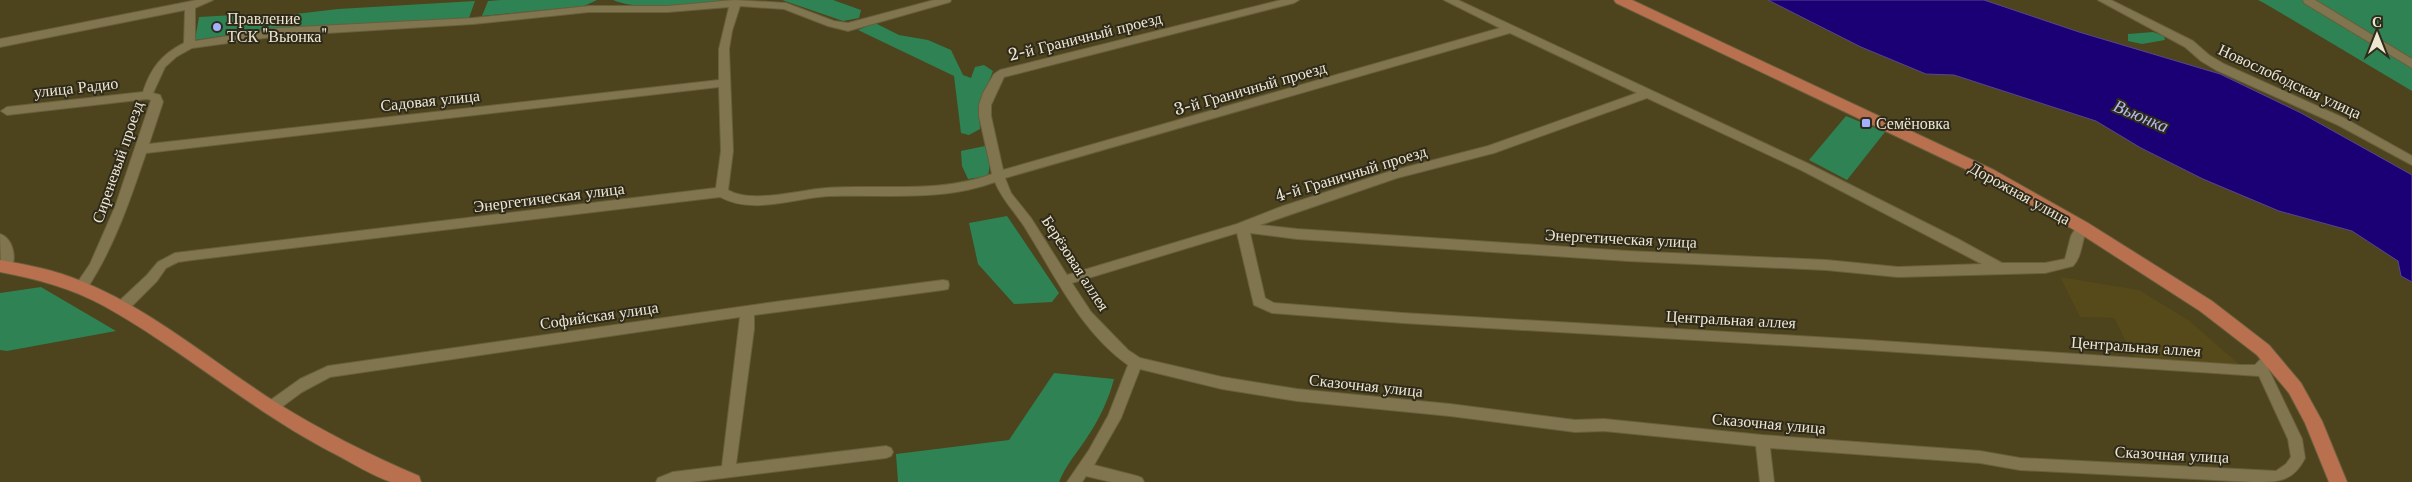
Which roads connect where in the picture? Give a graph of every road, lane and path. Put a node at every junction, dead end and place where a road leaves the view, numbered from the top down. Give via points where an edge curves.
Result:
1 (208, 0) edge
2 (946, 0) edge
3 (1294, 0) edge
4 (1449, 0) edge
5 (1621, 0) edge
6 (2103, 0) edge
7 (2308, 0) edge
8 (774, 2) edge
9 (736, 3) junction
10 (159, 5) edge
11 (190, 6) junction
12 (1510, 29) junction
13 (0, 43) edge
14 (189, 45) junction
15 (2412, 64) edge
16 (1000, 74) joint
17 (724, 83) junction
18 (1646, 94) junction
19 (147, 95) junction
20 (7, 111) dead end
21 (140, 149) junction
22 (2412, 160) edge
23 (998, 176) junction
24 (722, 192) junction
25 (1241, 227) junction
26 (2082, 227) junction
27 (0, 239) edge
28 (3, 266) edge
29 (2000, 268) junction
30 (1064, 281) junction
31 (943, 285) dead end
32 (81, 286) junction
33 (121, 308) junction
34 (747, 311) junction
35 (1136, 363) junction
36 (2267, 364) junction
37 (270, 408) junction
38 (1762, 441) junction
39 (886, 452) dead end
40 (1083, 469) junction
41 (728, 471) junction
42 (412, 482) edge
43 (663, 482) edge
44 (1074, 482) edge
45 (1137, 482) edge
46 (1767, 482) edge
47 (2338, 482) edge

1 - 11 street
2 - 8 street via 848,27
3 - 16 street, 2-й Граничный проезд
4 - 12 street
5 - 26 main road, Дорожная улица via 1945,152
6 - 22 street, Новослободская улица via 2189,44 2220,67 2342,122
7 - 15 street
8 - 9 street
9 - 14 street via 668,9 589,9 473,21 279,32
9 - 17 street via 724,49
10 - 11 street
10 - 13 street
11 - 14 street
12 - 18 street
12 - 23 street, 3-й Граничный проезд
14 - 19 street, Сиреневый проезд via 162,62
16 - 23 street, Берёзовая аллея via 985,105
17 - 21 street, Садовая улица
17 - 24 street via 727,151
18 - 25 street, 4-й Граничный проезд via 1490,150 1395,174 1287,208
18 - 29 street via 1805,167
19 - 20 street, улица Радио
19 - 21 street, Сиреневый проезд via 156,98 157,102
21 - 32 street, Сиреневый проезд via 122,207 95,266
23 - 24 street, Энергетическая улица via 986,182 943,189 827,192 751,200 737,199
23 - 30 street, Берёзовая аллея via 1006,195 1027,221
24 - 33 street, Энергетическая улица via 175,258 162,265
25 - 29 street, Энергетическая улица via 1306,234 1898,272
25 - 30 street, 4-й Граничный проезд
25 - 36 street, Центральная аллея via 1259,300 1272,308 2240,371 2258,371
26 - 29 street, Энергетическая улица via 2069,262 2045,268
26 - 36 main road, Дорожная улица via 2212,310 2253,341
27 - 28 street via 8,251
28 - 32 main road via 60,278
30 - 35 street, Берёзовая аллея via 1086,316
31 - 34 street, Софийская улица
32 - 33 main road
33 - 37 main road
34 - 37 street, Софийская улица via 328,372 289,393
34 - 41 street
35 - 38 street, Сказочная улица via 1222,383 1296,395 1575,426 1604,425
35 - 40 street via 1114,418
36 - 38 street, Сказочная улица via 2295,439 2298,458 2278,477 2020,464 1980,457
36 - 47 main road, Дорожная улица via 2295,388
37 - 42 main road via 322,438
38 - 46 street
39 - 41 street
40 - 44 street
40 - 45 street
41 - 43 street

